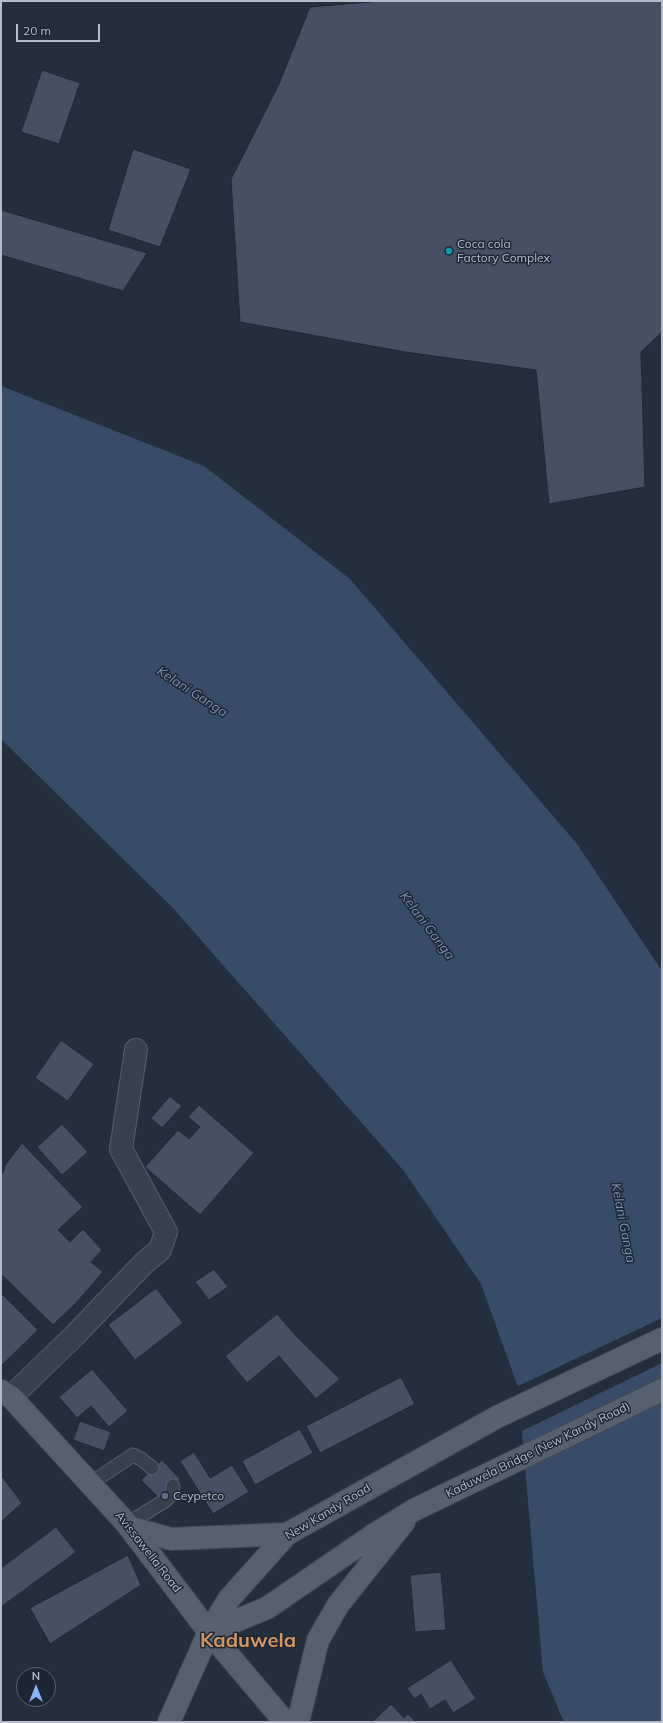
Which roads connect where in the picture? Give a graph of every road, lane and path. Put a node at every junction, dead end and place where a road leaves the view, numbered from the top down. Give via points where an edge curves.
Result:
1 (136, 1050) dead end
2 (662, 1339) edge
3 (662, 1390) edge
4 (6, 1394) edge
5 (152, 1468) dead end
6 (91, 1483) junction
7 (174, 1486) dead end
8 (414, 1510) junction
9 (128, 1526) junction
10 (287, 1534) junction
11 (209, 1632) junction
12 (169, 1722) edge
13 (285, 1722) edge
14 (298, 1722) edge

1 - 4 street via 121,1149 166,1232 160,1250 75,1334
2 - 10 main road, New Kandy Road via 497,1417
3 - 8 main road, Kaduwela Bridge (New Kandy Road)
4 - 6 main road, Avissawella Road
5 - 6 lane via 133,1455
6 - 9 main road, Avissawella Road
7 - 9 lane via 172,1494 166,1500
8 - 11 main road via 374,1534 267,1608
8 - 14 main road via 338,1605 318,1640
9 - 10 main road via 171,1539
9 - 11 main road, Avissawella Road
10 - 11 main road, New Kandy Road via 228,1599
11 - 12 main road, New Kandy Road
11 - 13 main road, Avissawella Road

